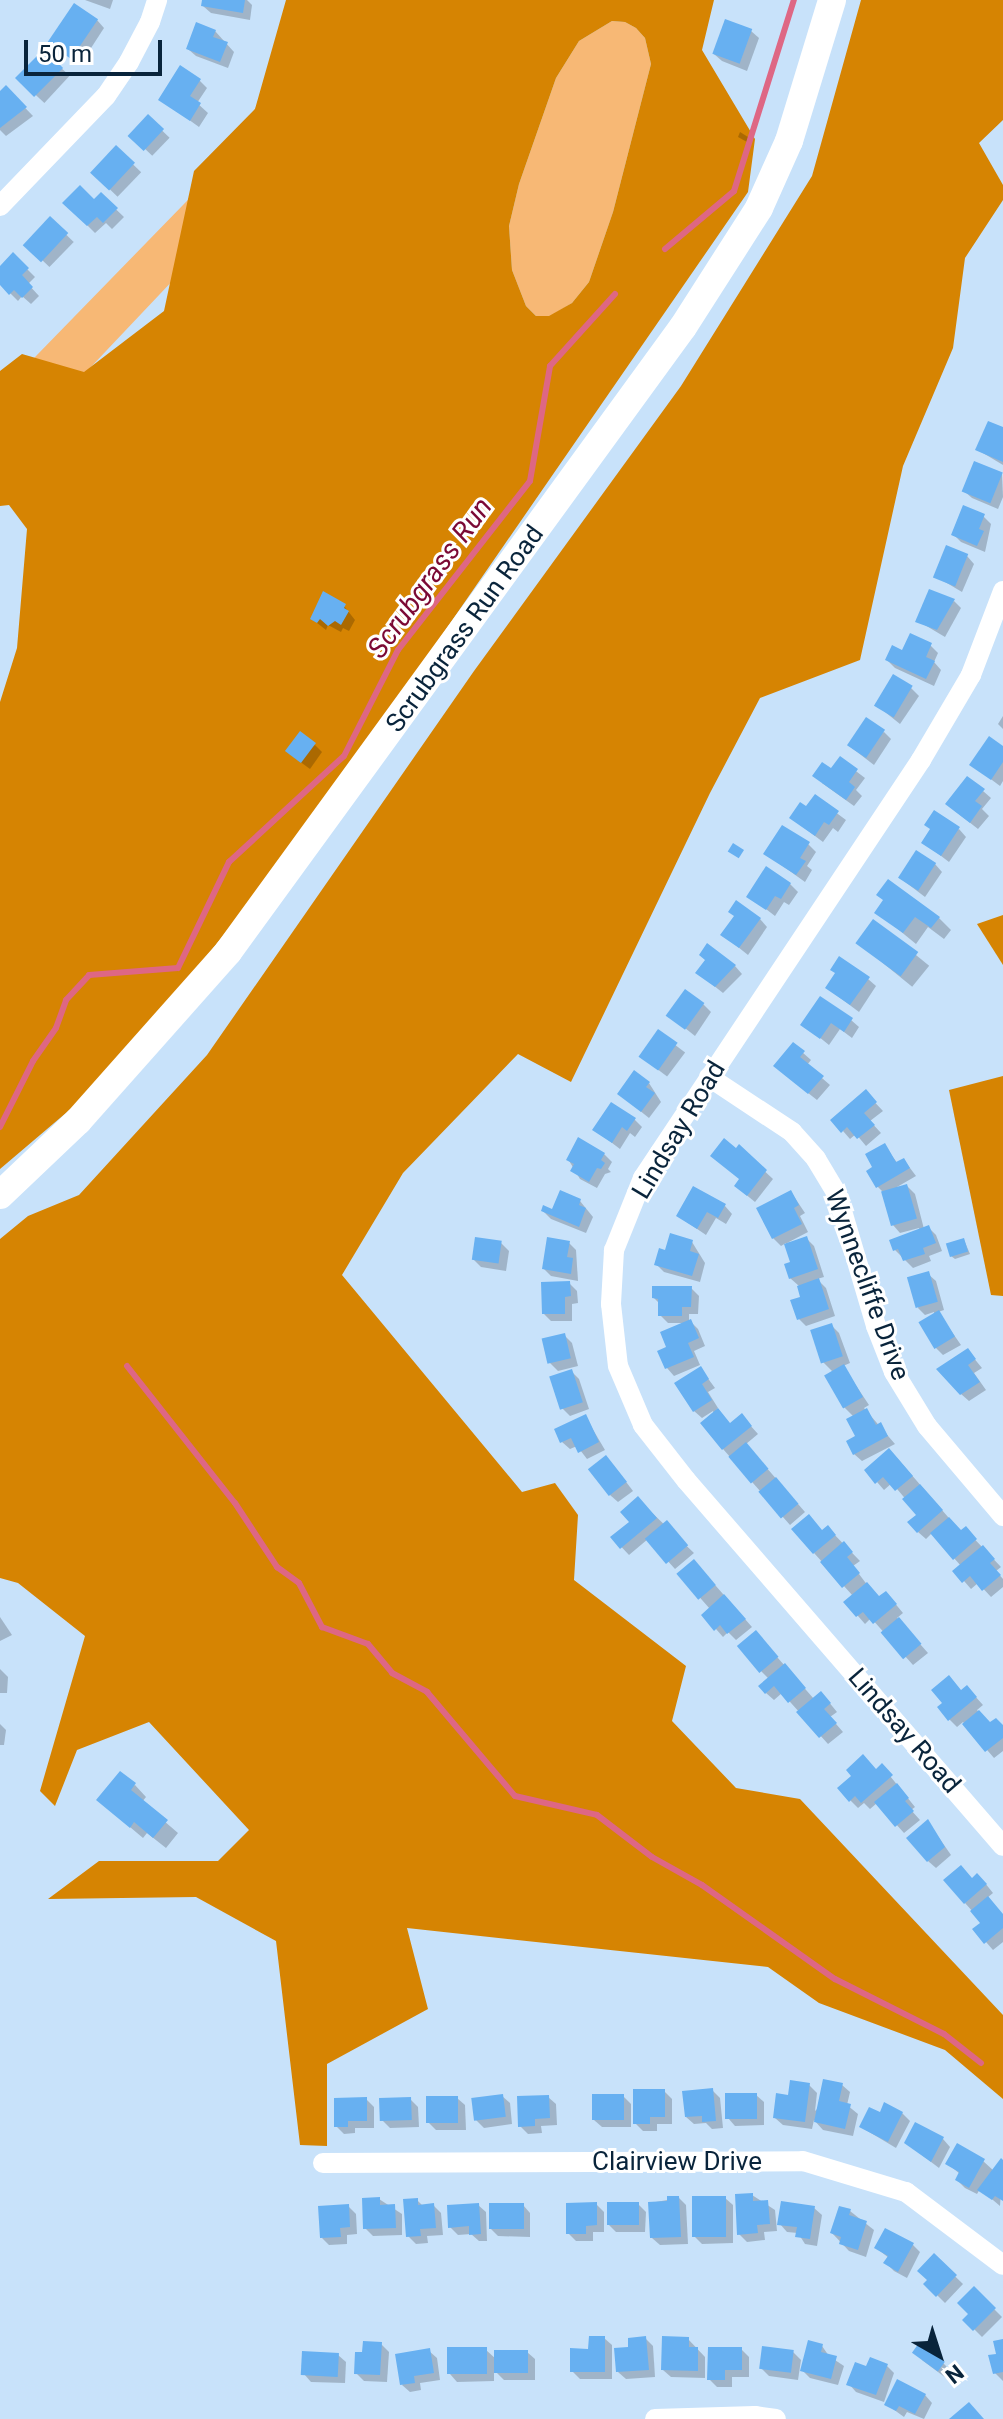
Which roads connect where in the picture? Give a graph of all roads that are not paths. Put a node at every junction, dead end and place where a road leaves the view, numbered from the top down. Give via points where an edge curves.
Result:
1 (157, 0) edge
2 (832, 0) edge
3 (0, 206) edge
4 (1003, 591) edge
5 (709, 1077) junction
6 (0, 1195) edge
7 (1003, 1516) edge
8 (1003, 1846) edge
9 (323, 2163) dead end
10 (1003, 2265) edge
11 (655, 2419) edge
12 (776, 2419) edge

1 - 3 street via 129,62 106,96
2 - 6 street, Scrubgrass Run Road via 789,141 759,208 683,327 228,952 78,1121
4 - 5 street, Lindsay Road via 971,675 921,760
5 - 7 street, Wynnecliffe Drive via 792,1132 816,1159 837,1194 894,1372 927,1426
5 - 8 street, Lindsay Road via 643,1178 614,1250 611,1304 618,1366 643,1425 686,1480
9 - 10 street, Clairview Drive via 803,2161 906,2192
11 - 12 street

